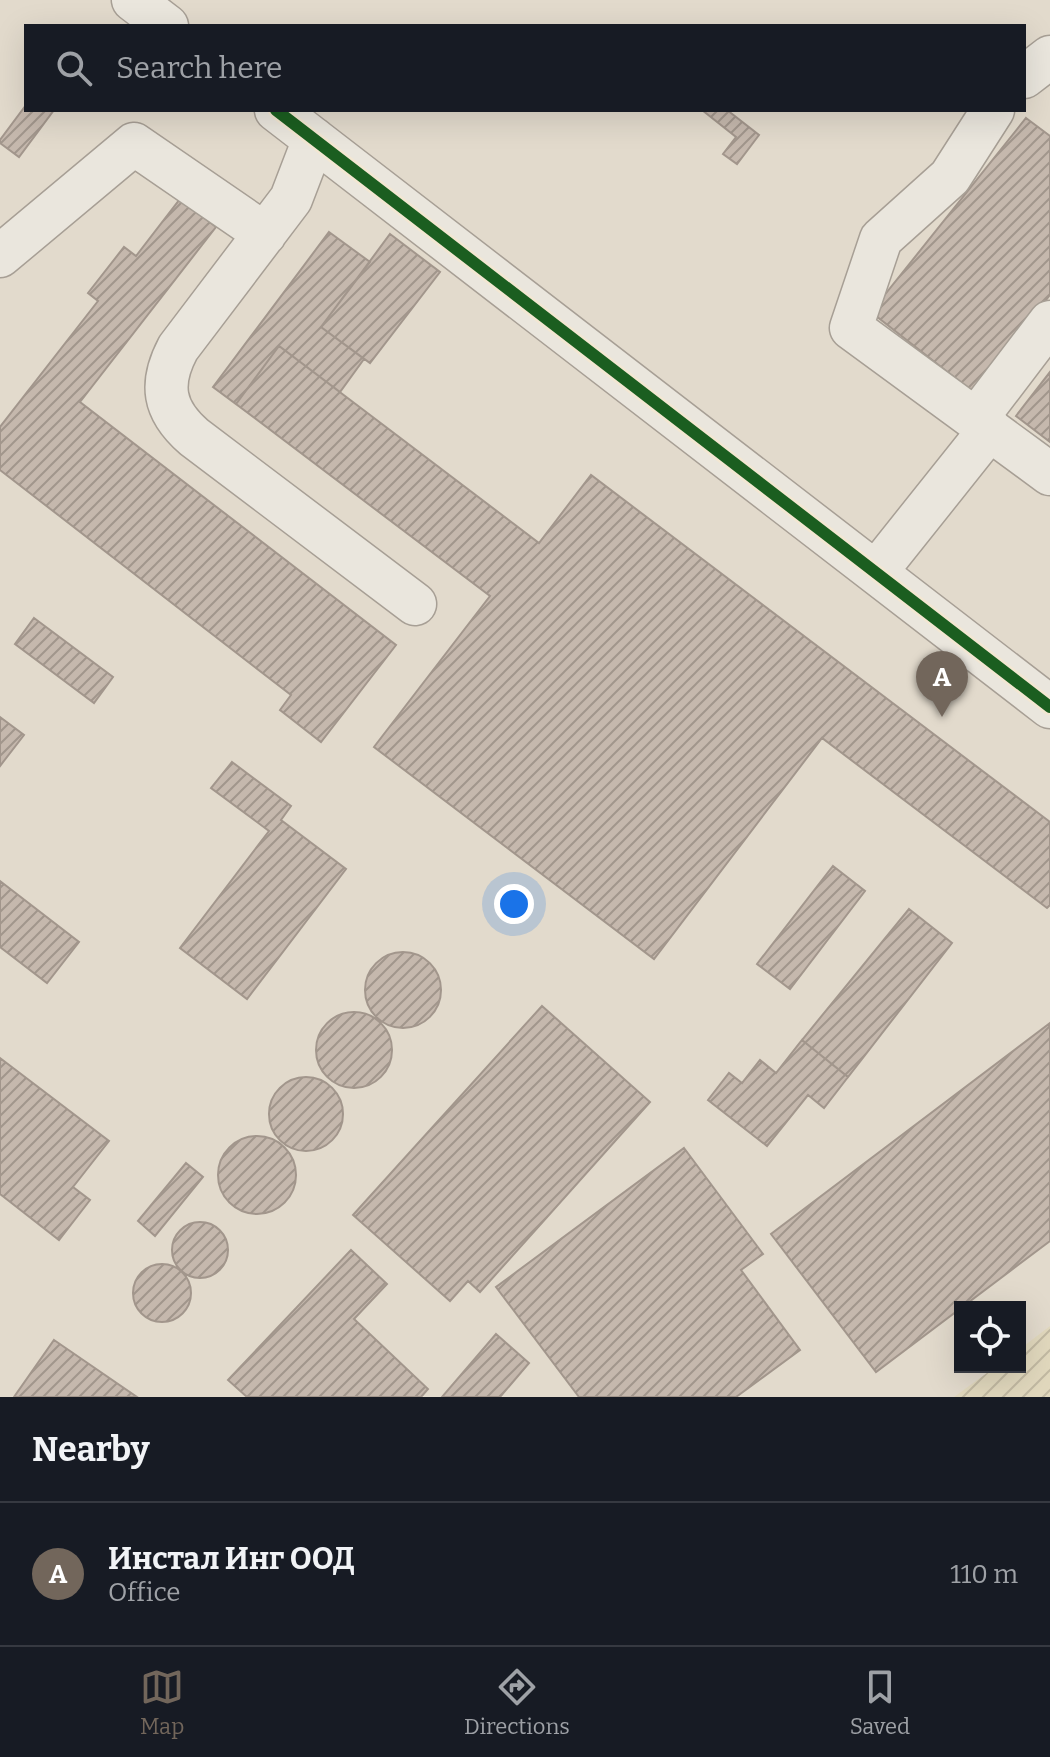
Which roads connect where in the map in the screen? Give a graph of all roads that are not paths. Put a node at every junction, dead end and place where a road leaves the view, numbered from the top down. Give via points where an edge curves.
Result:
1 (133, 0) edge
2 (164, 24) edge
3 (1050, 57) edge
4 (1026, 78) edge
5 (1026, 82) edge
6 (1050, 100) edge
7 (279, 112) edge
8 (992, 112) edge
9 (314, 139) junction
10 (265, 234) junction
11 (0, 256) edge
12 (1050, 322) edge
13 (983, 424) junction
14 (1050, 474) edge
15 (876, 572) junction
16 (415, 604) dead end
17 (1050, 707) edge

1 - 2 street
3 - 4 street
5 - 6 street
7 - 9 street
8 - 13 street via 950,177 881,239 851,328
9 - 10 street via 291,199
9 - 15 street
10 - 11 street via 134,144
10 - 16 street via 178,348 169,366 169,406 194,437
12 - 13 street
13 - 14 street
13 - 15 street
15 - 17 street

